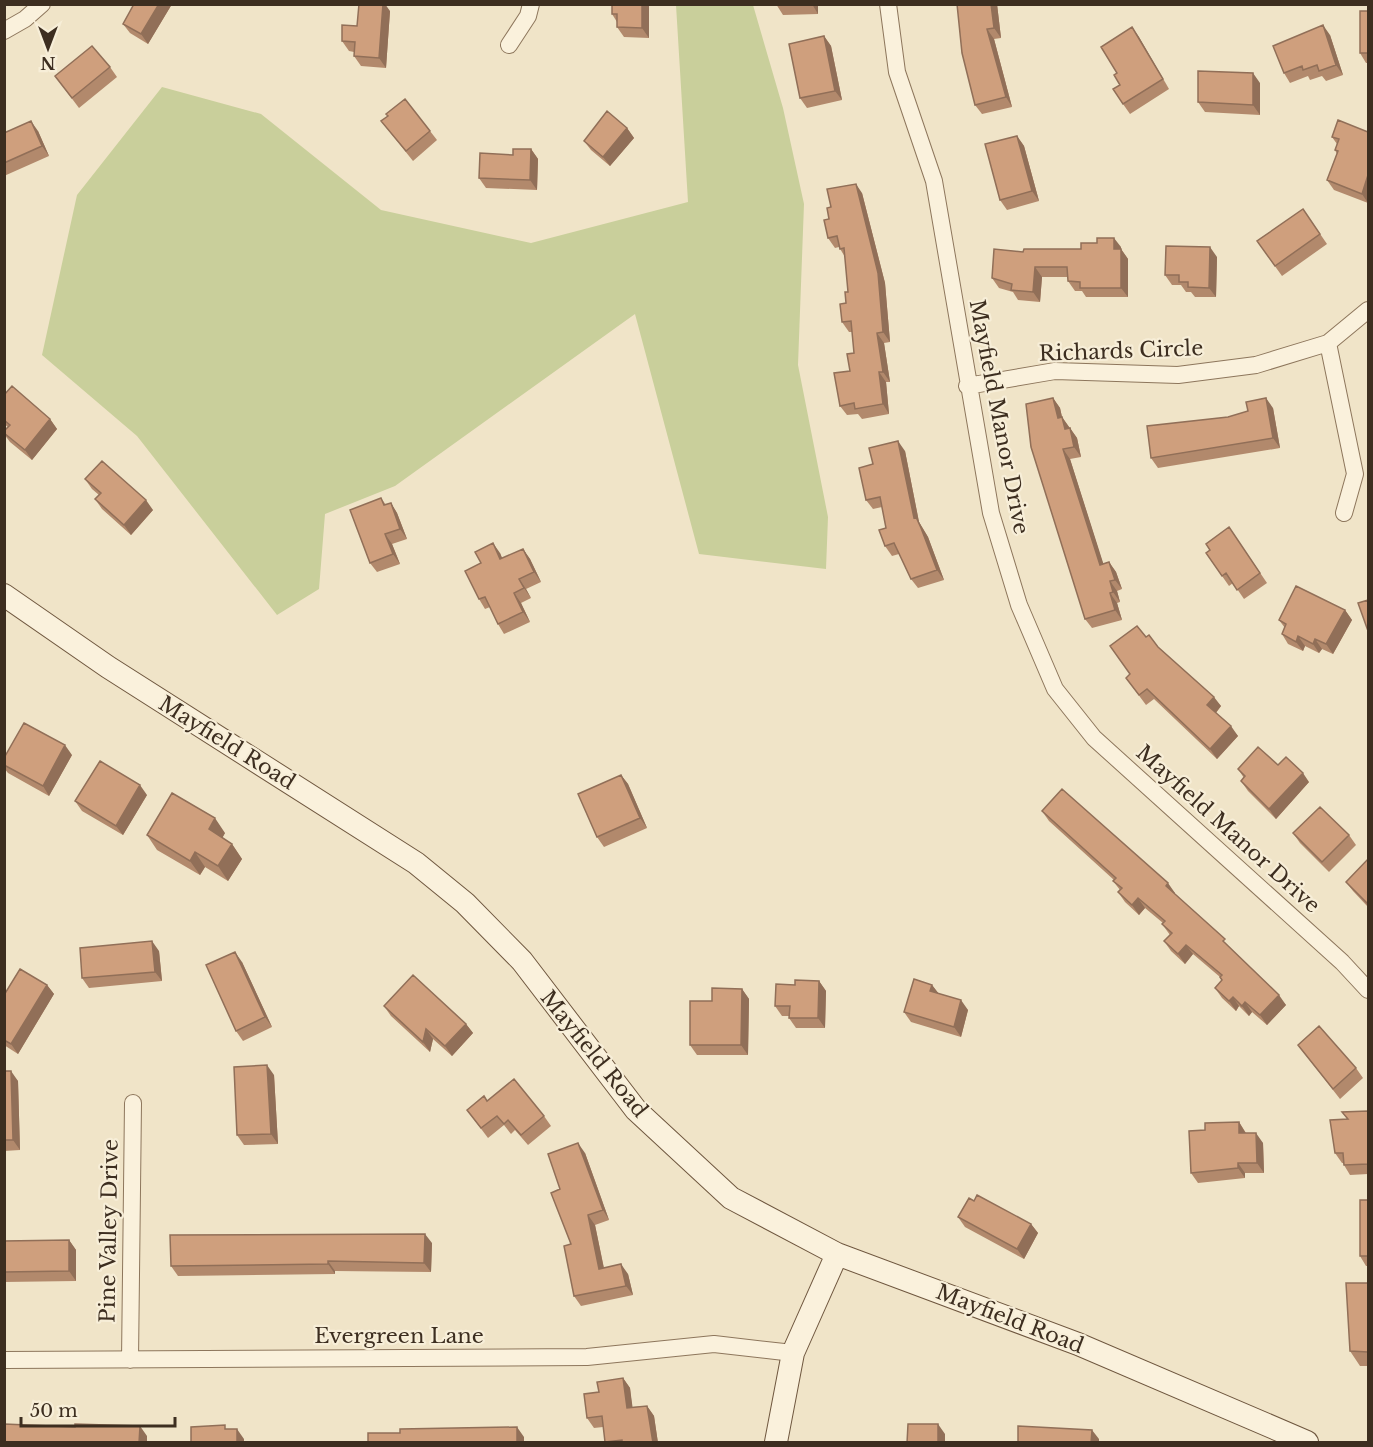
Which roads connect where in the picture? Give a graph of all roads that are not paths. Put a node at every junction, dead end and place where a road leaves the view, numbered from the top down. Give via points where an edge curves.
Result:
1 (42, 4) edge
2 (531, 4) edge
3 (888, 4) edge
4 (4, 31) edge
5 (509, 45) dead end
6 (1368, 310) edge
7 (1328, 343) junction
8 (968, 386) junction
9 (1344, 513) dead end
10 (4, 595) edge
11 (1368, 990) edge
12 (133, 1103) dead end
13 (837, 1254) junction
14 (793, 1353) junction
15 (4, 1360) edge
16 (130, 1360) junction
17 (776, 1443) edge
18 (1307, 1443) edge

1 - 4 street
2 - 5 street via 528,16
3 - 8 street, Mayfield Manor Drive via 897,72 934,182
6 - 7 street, Richards Circle
7 - 8 street, Richards Circle via 1256,366 1178,375 1055,371
7 - 9 street via 1355,474
8 - 11 street, Mayfield Manor Drive via 991,513 1019,605 1054,689 1094,738 1342,962
10 - 13 street, Mayfield Road via 108,668 416,863 465,903 522,961 615,1084 653,1126 731,1198
12 - 16 street, Pine Valley Drive
13 - 14 street
13 - 18 street, Mayfield Road via 1078,1344
14 - 16 street, Evergreen Lane via 714,1344 587,1357
14 - 17 street
15 - 16 street, Evergreen Lane

